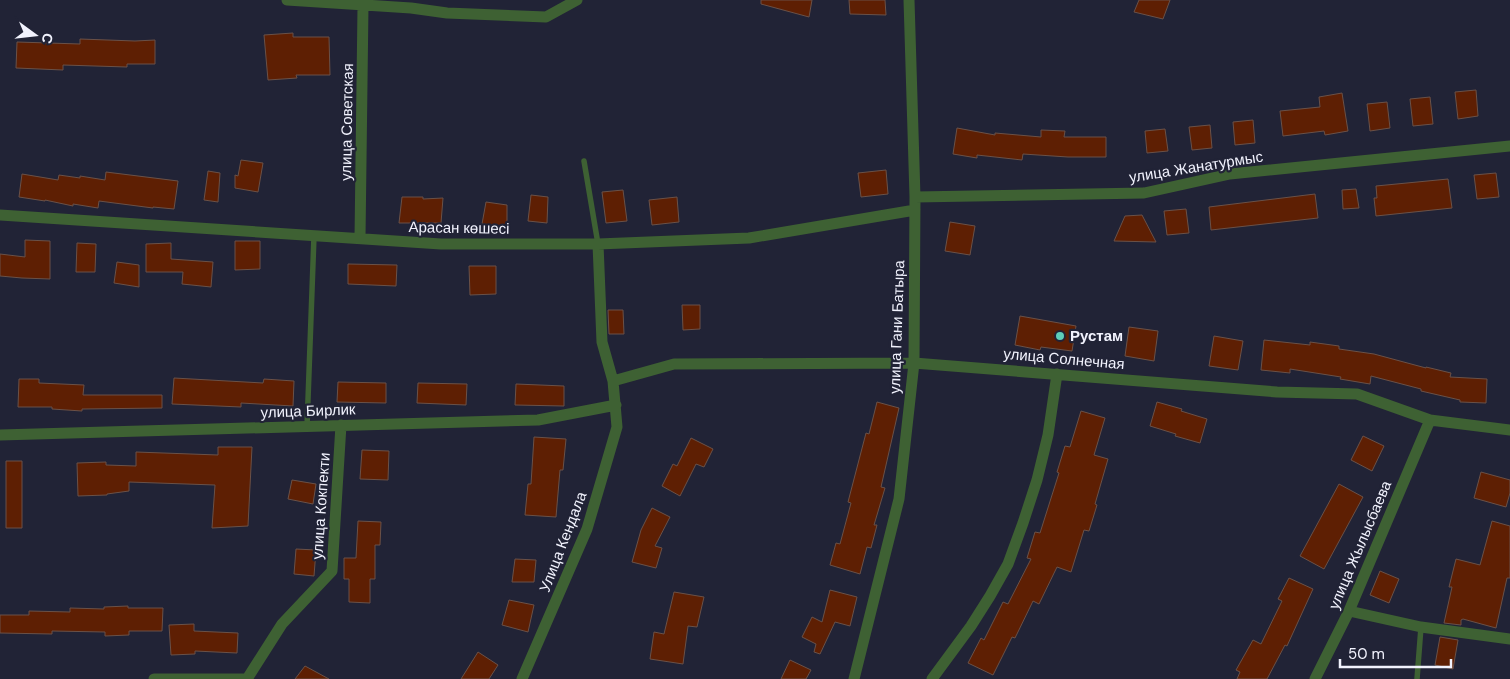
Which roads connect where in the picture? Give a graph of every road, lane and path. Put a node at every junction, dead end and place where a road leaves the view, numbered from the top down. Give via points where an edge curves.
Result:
1 (287, 0) edge
2 (577, 0) edge
3 (909, 0) edge
4 (412, 4) edge
5 (363, 6) junction
6 (1510, 146) edge
7 (584, 161) dead end
8 (916, 197) junction
9 (915, 210) junction
10 (0, 215) edge
11 (314, 236) junction
12 (360, 238) junction
13 (598, 244) junction
14 (914, 362) junction
15 (1058, 374) junction
16 (613, 381) junction
17 (616, 405) junction
18 (1430, 420) junction
19 (342, 425) junction
20 (307, 427) junction
21 (1510, 430) edge
22 (0, 435) edge
23 (1349, 611) junction
24 (1422, 627) junction
25 (1510, 639) edge
26 (154, 679) edge
27 (247, 679) edge
28 (522, 679) edge
29 (854, 679) edge
30 (932, 679) edge
31 (1316, 679) edge
32 (1417, 679) edge

1 - 5 street
2 - 4 street via 546,16 447,13
3 - 8 street, улица Гани Батыра
4 - 5 street
5 - 12 street, улица Советская
6 - 8 street, улица Жанатурмыс via 1230,174 1144,193
7 - 13 lane
8 - 9 street, улица Гани Батыра
9 - 13 street, Арасан көшесі via 749,238
9 - 14 street, улица Гани Батыра
10 - 11 street, Арасан көшесі
11 - 12 street, Арасан көшесі
11 - 20 lane
12 - 13 street, Арасан көшесі via 442,244
13 - 16 street, Улица Кендала via 602,342
14 - 15 street, улица Солнечная
14 - 16 street, улица Солнечная via 674,364
14 - 29 street, улица Гани Батыра via 899,499
15 - 18 street, улица Солнечная via 1277,392 1357,394
15 - 30 street via 1037,480 1008,564 981,611
16 - 17 street, Улица Кендала
17 - 19 street, улица Бирлик via 538,420
17 - 28 street, Улица Кендала via 617,427 587,529
18 - 21 street, улица Солнечная
18 - 23 street, улица Жылысбаева
19 - 20 street, улица Бирлик
19 - 27 street, улица Кокпекти via 332,571 282,624
20 - 22 street, улица Бирлик
23 - 24 street
23 - 31 street, улица Жылысбаева
24 - 25 street
24 - 32 lane
26 - 27 street

